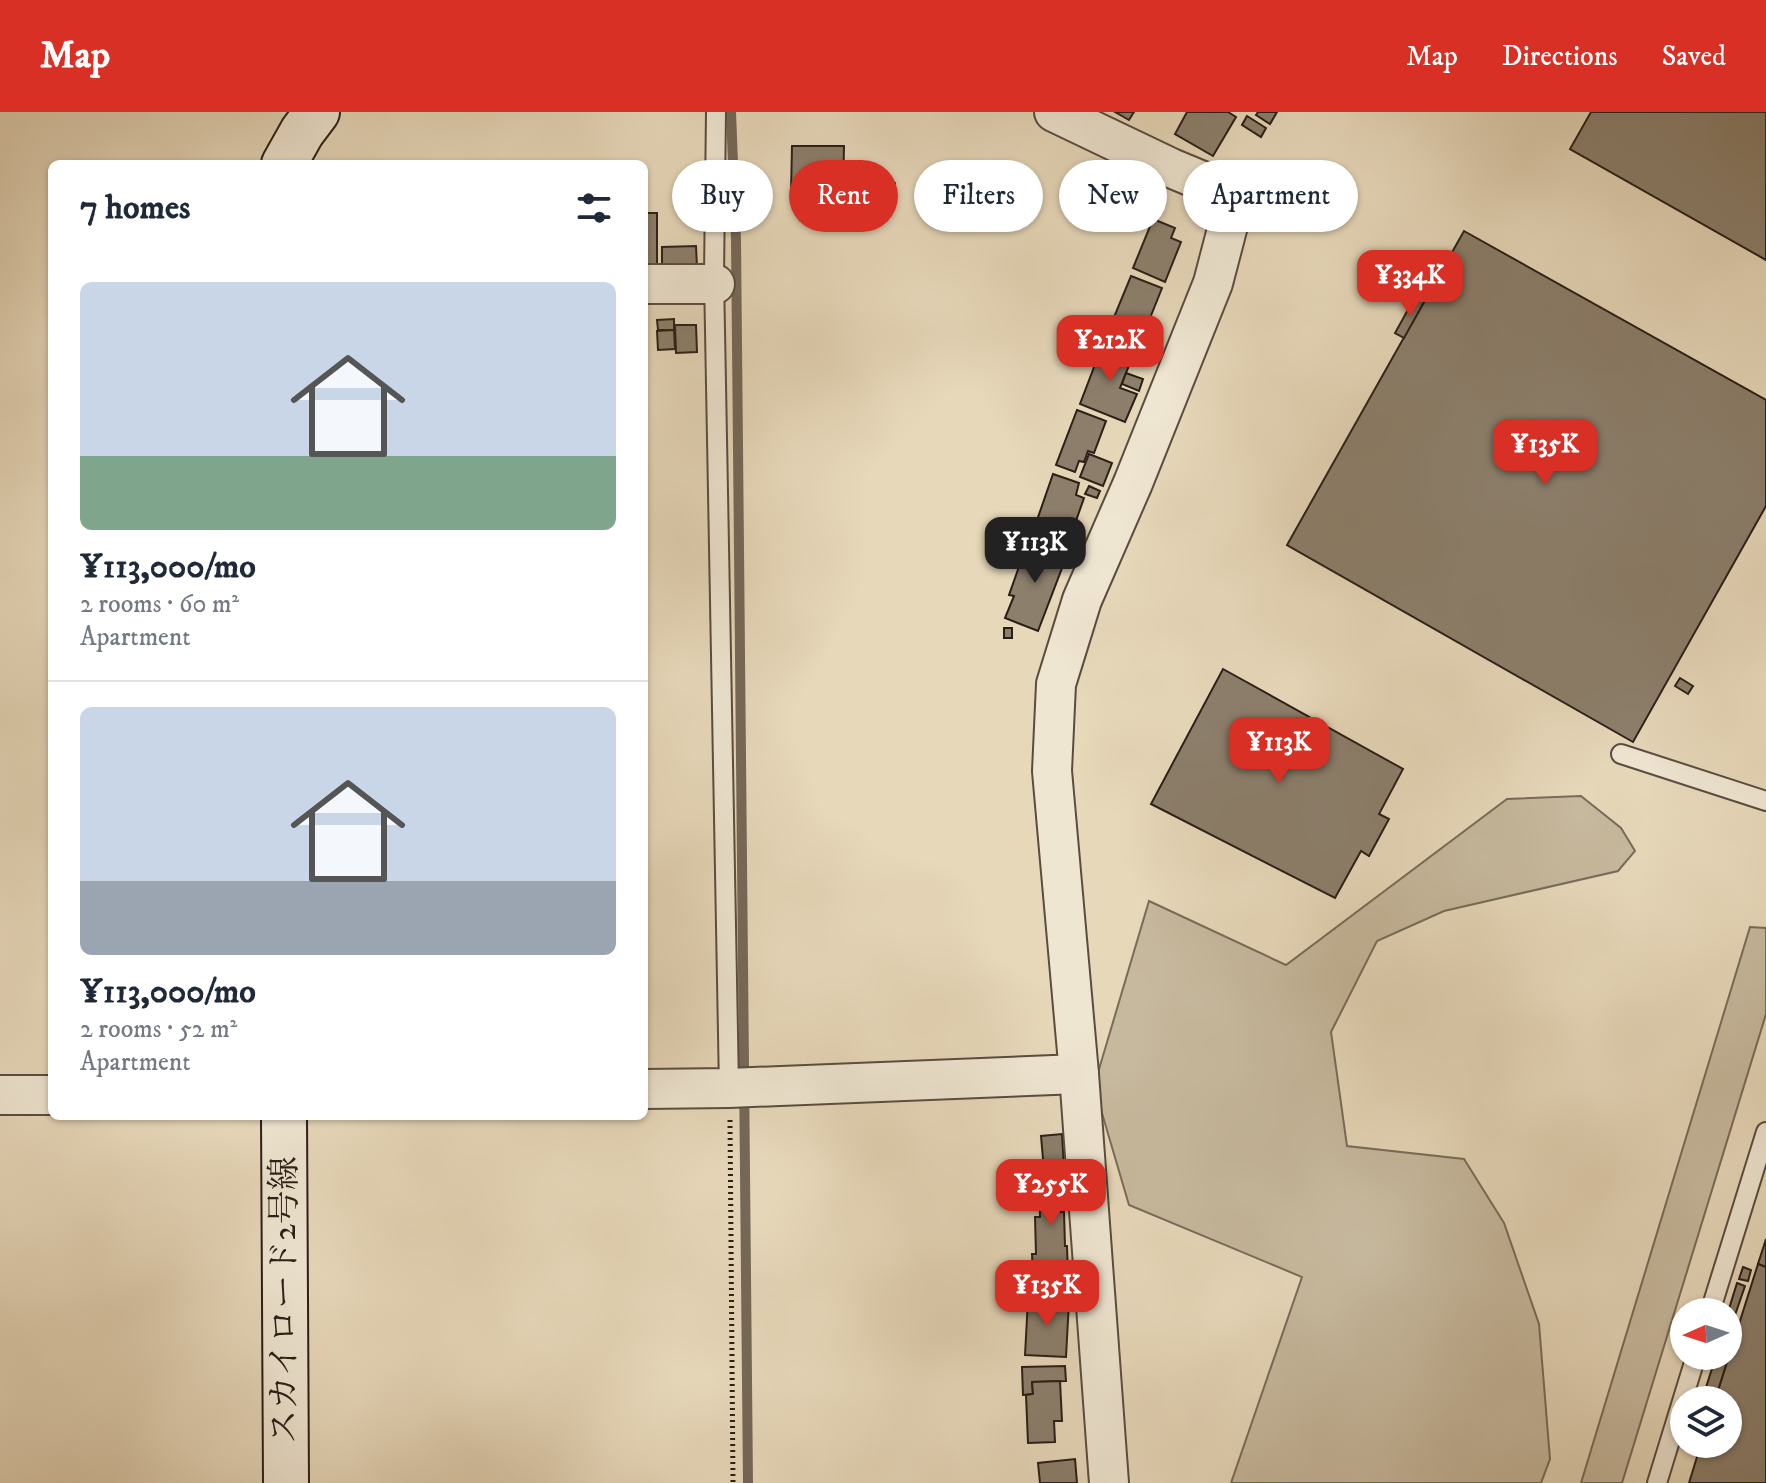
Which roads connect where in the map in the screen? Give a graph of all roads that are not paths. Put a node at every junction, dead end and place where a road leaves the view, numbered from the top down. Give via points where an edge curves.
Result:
1 (716, 112) edge
2 (1054, 112) edge
3 (648, 284) edge
4 (715, 284) junction
5 (1621, 754) dead end
6 (1766, 801) edge
7 (1079, 1074) junction
8 (740, 1087) junction
9 (648, 1089) edge
10 (0, 1095) edge
11 (48, 1095) edge
12 (284, 1120) edge
13 (1766, 1132) edge
14 (1714, 1298) edge
15 (1692, 1370) edge
16 (286, 1483) edge
17 (1109, 1483) edge
18 (1657, 1483) edge

1 - 4 lane
2 - 7 street via 1236,195 1213,283 1082,600 1056,684 1052,771
3 - 4 street
4 - 8 lane
5 - 6 lane
7 - 8 street
7 - 17 street
8 - 9 street
10 - 11 street
12 - 16 street, スカイロード2号線
13 - 14 lane
15 - 18 lane

